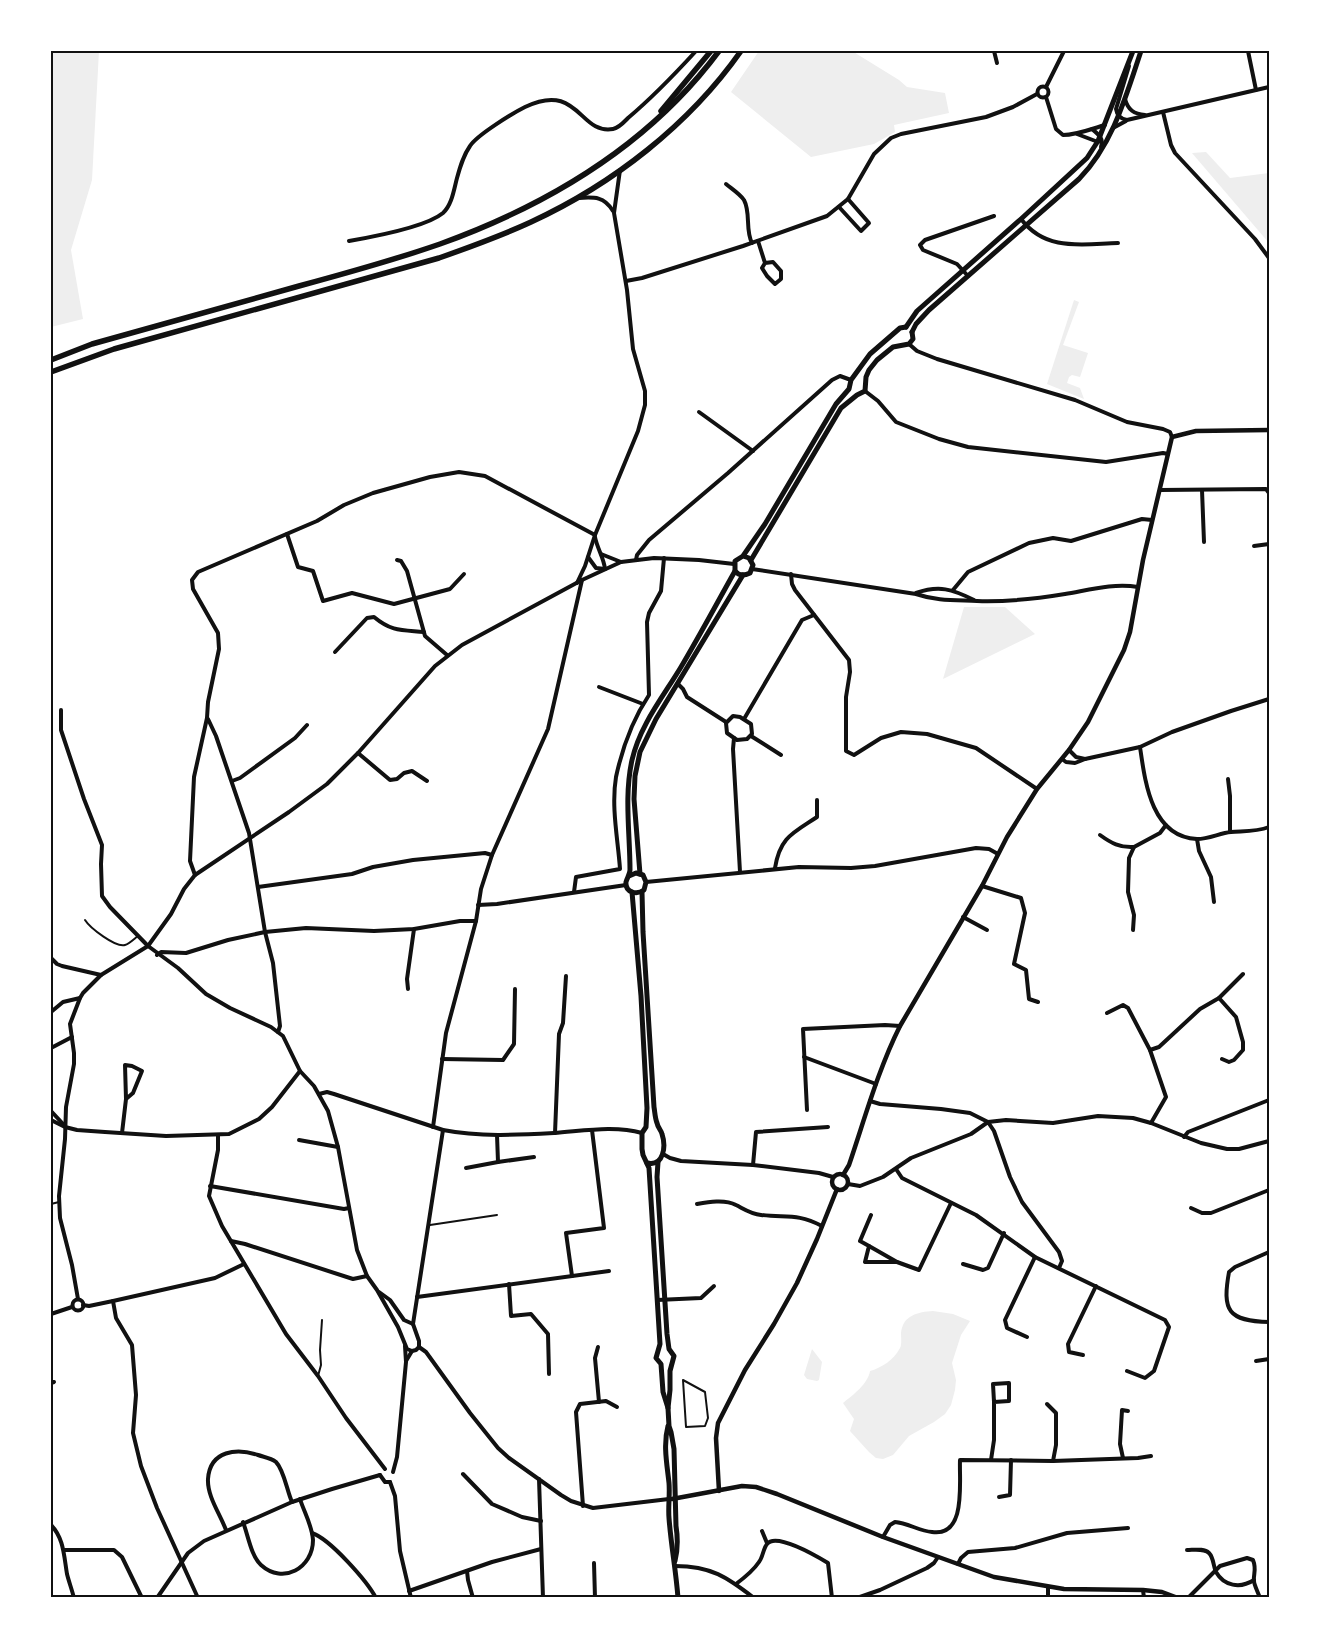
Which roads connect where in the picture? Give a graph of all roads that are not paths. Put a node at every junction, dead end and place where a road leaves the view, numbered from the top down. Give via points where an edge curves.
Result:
1 (696, 51) edge
2 (711, 51) edge
3 (719, 51) edge
4 (741, 51) edge
5 (994, 51) edge
6 (1064, 51) edge
7 (1141, 51) edge
8 (1248, 51) edge
9 (1133, 52) edge
10 (997, 62) dead end
11 (1046, 87) junction
12 (1269, 88) edge
13 (1256, 90) junction
14 (1037, 94) junction
15 (1046, 97) junction
16 (1125, 98) junction
17 (1131, 111) junction
18 (1118, 112) junction
19 (1163, 112) junction
20 (1108, 115) junction
21 (1150, 116) junction
22 (1127, 120) junction
23 (1105, 125) junction
24 (1113, 128) junction
25 (1092, 130) junction
26 (640, 134) junction
27 (1077, 134) junction
28 (1100, 136) junction
29 (1088, 139) junction
30 (1102, 142) junction
31 (1091, 153) junction
32 (620, 170) junction
33 (726, 184) dead end
34 (576, 198) junction
35 (848, 200) junction
36 (838, 207) junction
37 (614, 213) junction
38 (994, 216) dead end
39 (1022, 219) junction
40 (1026, 225) junction
41 (349, 241) dead end
42 (758, 241) junction
43 (752, 243) junction
44 (1118, 243) dead end
45 (1269, 258) edge
46 (765, 263) junction
47 (963, 271) junction
48 (968, 276) junction
49 (626, 281) junction
50 (906, 327) junction
51 (912, 332) junction
52 (909, 344) junction
53 (51, 360) edge
54 (51, 372) edge
55 (851, 380) junction
56 (849, 388) junction
57 (864, 391) junction
58 (857, 394) junction
59 (699, 412) dead end
60 (1269, 430) edge
61 (1172, 437) junction
62 (753, 450) junction
63 (1168, 454) junction
64 (1160, 490) junction
65 (1202, 490) junction
66 (1269, 493) edge
67 (1152, 520) junction
68 (287, 534) junction
69 (595, 534) junction
70 (1204, 542) dead end
71 (1269, 544) edge
72 (1254, 546) dead end
73 (601, 554) junction
74 (588, 556) junction
75 (742, 556) junction
76 (664, 558) junction
77 (397, 560) dead end
78 (636, 560) junction
79 (751, 560) junction
80 (621, 562) junction
81 (734, 564) junction
82 (752, 569) junction
83 (605, 570) junction
84 (735, 571) junction
85 (464, 574) dead end
86 (791, 574) junction
87 (743, 575) junction
88 (582, 580) junction
89 (577, 583) junction
90 (572, 586) junction
91 (1138, 587) junction
92 (953, 590) junction
93 (916, 594) junction
94 (578, 597) junction
95 (415, 598) junction
96 (976, 601) junction
97 (814, 615) junction
98 (424, 632) junction
99 (335, 652) dead end
100 (447, 655) junction
101 (678, 684) junction
102 (599, 687) dead end
103 (1269, 699) edge
104 (643, 704) junction
105 (61, 710) dead end
106 (207, 718) junction
107 (744, 719) junction
108 (726, 722) junction
109 (307, 725) dead end
110 (751, 736) junction
111 (734, 738) junction
112 (1140, 747) junction
113 (1069, 750) junction
114 (358, 753) junction
115 (781, 755) dead end
116 (1062, 759) junction
117 (1085, 759) junction
118 (1228, 779) dead end
119 (232, 781) junction
120 (427, 781) dead end
121 (1037, 789) junction
122 (818, 800) dead end
123 (1166, 825) junction
124 (1269, 827) edge
125 (1230, 832) junction
126 (1100, 835) dead end
127 (250, 837) junction
128 (1197, 839) junction
129 (1134, 847) junction
130 (998, 854) junction
131 (492, 855) junction
132 (775, 868) junction
133 (740, 872) junction
134 (640, 874) junction
135 (195, 875) junction
136 (629, 876) junction
137 (646, 882) junction
138 (626, 885) junction
139 (982, 886) junction
140 (258, 887) junction
141 (574, 892) junction
142 (632, 892) junction
143 (642, 892) junction
144 (1214, 902) dead end
145 (478, 905) junction
146 (962, 917) junction
147 (85, 920) dead end
148 (476, 921) junction
149 (414, 929) junction
150 (987, 930) dead end
151 (1133, 930) dead end
152 (265, 932) junction
153 (138, 936) junction
154 (148, 946) junction
155 (158, 954) junction
156 (51, 958) edge
157 (1243, 974) dead end
158 (101, 975) junction
159 (566, 976) dead end
160 (408, 989) dead end
161 (515, 989) dead end
162 (80, 998) junction
163 (1219, 998) junction
164 (1038, 1002) dead end
165 (51, 1012) edge
166 (1106, 1013) dead end
167 (900, 1026) junction
168 (278, 1032) junction
169 (72, 1037) junction
170 (51, 1048) edge
171 (1150, 1050) junction
172 (804, 1057) junction
173 (442, 1059) junction
174 (1222, 1059) dead end
175 (300, 1071) junction
176 (876, 1084) junction
177 (319, 1094) junction
178 (126, 1099) junction
179 (1269, 1100) edge
180 (870, 1101) junction
181 (807, 1110) dead end
182 (51, 1111) edge
183 (51, 1120) edge
184 (988, 1122) junction
185 (1151, 1122) junction
186 (65, 1127) junction
187 (433, 1127) junction
188 (646, 1127) junction
189 (658, 1127) junction
190 (828, 1128) dead end
191 (443, 1130) junction
192 (592, 1130) junction
193 (122, 1133) junction
194 (555, 1133) junction
195 (642, 1134) junction
196 (497, 1135) junction
197 (218, 1136) junction
198 (1184, 1137) junction
199 (299, 1140) dead end
200 (1269, 1141) edge
201 (338, 1147) junction
202 (663, 1154) junction
203 (534, 1158) dead end
204 (498, 1162) junction
205 (658, 1162) junction
206 (647, 1163) junction
207 (753, 1165) junction
208 (466, 1168) dead end
209 (896, 1170) junction
210 (843, 1174) junction
211 (833, 1177) junction
212 (848, 1184) junction
213 (210, 1186) junction
214 (837, 1189) junction
215 (1269, 1190) edge
216 (59, 1202) junction
217 (951, 1203) junction
218 (51, 1204) edge
219 (697, 1204) dead end
220 (349, 1208) junction
221 (1191, 1208) dead end
222 (497, 1215) dead end
223 (871, 1215) dead end
224 (429, 1226) junction
225 (822, 1226) junction
226 (1004, 1233) junction
227 (231, 1241) junction
228 (869, 1246) junction
229 (1269, 1252) edge
230 (1035, 1256) junction
231 (897, 1262) junction
232 (244, 1264) junction
233 (963, 1264) dead end
234 (1059, 1268) junction
235 (609, 1272) dead end
236 (367, 1276) junction
237 (572, 1276) junction
238 (509, 1284) junction
239 (714, 1286) dead end
240 (1096, 1286) junction
241 (377, 1290) junction
242 (417, 1297) junction
243 (78, 1299) junction
244 (658, 1300) junction
245 (665, 1300) junction
246 (113, 1301) junction
247 (83, 1305) junction
248 (72, 1307) junction
249 (51, 1314) edge
250 (322, 1320) dead end
251 (406, 1322) junction
252 (1269, 1322) edge
253 (413, 1324) junction
254 (400, 1331) junction
255 (1027, 1336) dead end
256 (405, 1346) junction
257 (419, 1346) junction
258 (598, 1348) dead end
259 (660, 1349) junction
260 (669, 1349) junction
261 (412, 1351) junction
262 (1083, 1355) dead end
263 (1269, 1359) edge
264 (1256, 1361) dead end
265 (406, 1362) junction
266 (661, 1364) junction
267 (671, 1364) junction
268 (1127, 1371) dead end
269 (549, 1374) dead end
270 (318, 1376) junction
271 (599, 1402) junction
272 (994, 1402) junction
273 (1047, 1404) dead end
274 (617, 1407) dead end
275 (668, 1408) junction
276 (1128, 1411) dead end
277 (708, 1418) joint
278 (669, 1426) junction
279 (1151, 1456) dead end
280 (1123, 1458) junction
281 (991, 1460) junction
282 (1011, 1460) junction
283 (1053, 1460) junction
284 (385, 1469) junction
285 (392, 1472) junction
286 (463, 1474) dead end
287 (380, 1476) junction
288 (539, 1479) junction
289 (390, 1482) junction
290 (719, 1490) junction
291 (999, 1496) dead end
292 (676, 1498) junction
293 (300, 1499) junction
294 (669, 1499) junction
295 (292, 1502) junction
296 (583, 1506) junction
297 (540, 1521) junction
298 (243, 1522) junction
299 (51, 1525) edge
300 (1128, 1528) dead end
301 (226, 1530) junction
302 (762, 1531) dead end
303 (312, 1534) junction
304 (883, 1538) junction
305 (767, 1543) junction
306 (542, 1549) junction
307 (64, 1550) junction
308 (1186, 1550) dead end
309 (938, 1557) junction
310 (182, 1562) junction
311 (594, 1563) dead end
312 (675, 1564) junction
313 (958, 1564) junction
314 (467, 1570) junction
315 (1215, 1570) junction
316 (1254, 1580) junction
317 (736, 1584) junction
318 (1048, 1586) junction
319 (1143, 1590) junction
320 (409, 1591) junction
321 (74, 1598) edge
322 (142, 1598) edge
323 (157, 1598) edge
324 (198, 1598) edge
325 (376, 1598) edge
326 (411, 1598) edge
327 (473, 1598) edge
328 (543, 1598) edge
329 (595, 1598) edge
330 (678, 1598) edge
331 (754, 1598) edge
332 (832, 1598) edge
333 (857, 1598) edge
334 (1048, 1598) edge
335 (1144, 1598) edge
336 (1178, 1598) edge
337 (1188, 1598) edge
338 (1260, 1598) edge

1 - 41 street via 616,129 594,126 570,104 557,99 540,100 523,108 469,146 445,212 399,231
2 - 26 main road
3 - 26 main road via 699,78
4 - 32 main road via 695,106 664,136
5 - 10 street
6 - 11 street
7 - 16 main road
8 - 13 street
9 - 18 street via 1116,105
9 - 20 main road
11 - 14 street via 1038,88
11 - 15 street via 1049,91
12 - 13 street
13 - 19 street
14 - 15 street
14 - 35 street via 986,117 891,138 874,154
15 - 27 street via 1056,129 1063,135
16 - 17 street
16 - 18 main road
17 - 18 street
17 - 21 street
18 - 20 street
18 - 22 street
18 - 24 main road
19 - 21 street
19 - 45 street via 1175,154
20 - 23 main road
21 - 22 street
22 - 24 street
23 - 25 street
23 - 28 main road
24 - 30 main road
25 - 27 street via 1085,129
25 - 28 street
26 - 53 main road via 598,166 551,195 441,244 92,344
27 - 29 street
28 - 30 main road
29 - 30 street
29 - 31 street
30 - 31 main road
30 - 40 main road via 1094,164
31 - 39 main road
32 - 34 main road
32 - 37 street
33 - 43 street via 743,199 747,208 748,235
34 - 37 street via 603,199
34 - 54 main road via 531,222 438,258 114,349
35 - 36 street
35 - 36 street via 869,223 861,231
36 - 42 street via 827,216
37 - 49 street
38 - 47 street via 925,240 920,245 923,250 957,264
39 - 40 street
39 - 47 main road
40 - 44 street via 1036,234 1058,244
40 - 48 main road
42 - 43 street
42 - 46 street
43 - 49 street
46 - 46 street via 762,268 775,284 781,278 781,271 773,262
47 - 48 street
47 - 50 main road via 917,311
48 - 51 main road via 922,316
49 - 69 street via 632,349 645,391 645,405 638,431
50 - 51 main road
50 - 55 main road via 900,328 870,354
51 - 52 main road
52 - 57 main road via 893,347 877,360 866,377
52 - 61 street via 937,359 1075,400 1127,422 1163,429
55 - 56 main road
55 - 62 street via 840,376 832,380
56 - 58 main road
56 - 75 main road
57 - 58 main road
57 - 63 street via 878,401 896,422 968,447 1106,462
58 - 79 main road via 841,408
59 - 62 street
60 - 61 street via 1196,430
61 - 63 street
62 - 78 street via 649,540
63 - 64 street
64 - 65 street
64 - 67 street
65 - 66 street via 1266,488
65 - 70 street
67 - 91 street
67 - 92 street via 1142,519 1071,541 1054,538 1029,542 968,572
68 - 69 street via 373,493 459,472 485,476
68 - 95 street via 298,567 313,571 323,601 352,593 394,604
68 - 106 street via 198,572 192,580 193,589 218,633 219,649
69 - 73 street
69 - 74 street
71 - 72 street
73 - 80 street
73 - 83 street
74 - 83 street via 596,568
74 - 89 street
75 - 79 main road
75 - 81 main road
76 - 78 street
76 - 81 street
76 - 104 street via 661,591 647,622 649,695
77 - 95 street via 407,572
78 - 80 street
79 - 82 main road
80 - 83 street
81 - 84 main road
82 - 86 street
82 - 87 main road
83 - 88 street
84 - 87 main road
84 - 136 main road via 710,619 649,718 636,749 628,787
85 - 95 street via 450,589
86 - 93 street
86 - 97 street via 795,590
87 - 101 main road
88 - 89 street
88 - 94 street
89 - 90 street
90 - 94 street
90 - 100 street
91 - 96 street via 1121,584 1029,600
91 - 113 street via 1124,650 1088,722
92 - 93 street via 928,589
92 - 96 street
93 - 96 street via 952,601
94 - 131 street via 548,729
95 - 98 street
97 - 107 street via 802,620
97 - 121 street via 849,660 846,751 854,755 881,738 901,732 927,734 976,748
98 - 99 street via 386,627 374,617 367,618
98 - 100 street
100 - 114 street
101 - 108 street via 687,698
101 - 134 main road via 650,730 637,764 634,799
102 - 104 street
103 - 112 street via 1231,710
104 - 141 street via 626,742 616,778 620,869 576,877
105 - 153 street via 61,730 102,845 102,896
106 - 119 street
106 - 135 street via 194,777 190,861
107 - 108 street via 734,716
107 - 110 street via 752,728
108 - 111 street via 727,733
109 - 119 street via 295,738
110 - 111 street via 744,741
110 - 115 street
111 - 133 street
112 - 117 street
112 - 123 street via 1148,793
113 - 116 street
113 - 117 street via 1076,757
114 - 120 street via 390,780 397,780 412,771
114 - 127 street via 315,794
116 - 117 street via 1075,764
116 - 121 street
118 - 125 street
119 - 127 street
121 - 130 street
122 - 132 street via 817,817 786,838 777,854
123 - 128 street via 1184,836
123 - 129 street via 1160,833
124 - 125 street
125 - 128 street
126 - 129 street via 1122,848
127 - 135 street
127 - 140 street
128 - 144 street via 1211,877
129 - 151 street via 1128,873
130 - 132 street via 976,848 875,866
130 - 139 street
131 - 140 street via 413,860 352,874
131 - 145 street
132 - 133 street
133 - 137 street
134 - 136 main road
134 - 137 main road
135 - 154 street
136 - 138 main road
137 - 143 main road
138 - 141 street
138 - 142 main road
139 - 146 street
139 - 164 street via 1021,898 1026,913 1014,964 1026,970 1029,999
140 - 152 street
141 - 145 street
142 - 143 main road
142 - 188 main road via 647,1098
143 - 189 main road via 651,1069
145 - 148 street
146 - 150 street
146 - 167 street
147 - 153 lane via 98,933 121,946
148 - 149 street
148 - 173 street
149 - 152 street via 306,928
149 - 160 street
152 - 155 street via 186,953
152 - 168 street via 273,963
153 - 154 street
154 - 155 street
154 - 158 street
155 - 168 street via 213,999
156 - 158 street via 62,966
157 - 163 street
158 - 162 street
159 - 194 street via 563,1023 559,1034
161 - 173 street via 514,1044 503,1060
162 - 165 street via 62,1002
162 - 169 street via 70,1024
163 - 171 street via 1200,1009 1159,1047
163 - 174 street via 1236,1017 1243,1042 1243,1050 1234,1060
166 - 171 street via 1123,1005 1128,1008
167 - 172 street via 803,1029
167 - 176 street
168 - 175 street
169 - 170 street
169 - 186 street via 74,1064
171 - 185 street via 1166,1097
172 - 176 street
172 - 181 street
173 - 187 street
175 - 177 street
175 - 197 street via 259,1119
176 - 180 street
177 - 187 street via 334,1094
177 - 201 street via 328,1111
178 - 178 street via 133,1093 142,1071 132,1066 125,1066
178 - 193 street
179 - 198 street via 1188,1132
180 - 184 street via 970,1114
180 - 210 street via 849,1165
182 - 186 street
183 - 186 street
184 - 185 street via 1053,1123 1098,1116
184 - 209 street via 971,1134 911,1158
184 - 234 street via 1022,1202 1059,1252 1062,1260
185 - 198 street
186 - 193 street
186 - 216 street
187 - 191 street
188 - 189 main road
188 - 195 main road
189 - 202 main road via 663,1136
190 - 207 street via 756,1132
191 - 196 street
191 - 224 street
192 - 194 street
192 - 195 street via 616,1129
192 - 237 street via 604,1228 566,1233
193 - 197 street
194 - 196 street
195 - 206 main road via 642,1153
196 - 204 street
197 - 213 street
198 - 200 street via 1213,1147 1239,1149
199 - 201 street
201 - 220 street
202 - 205 main road
202 - 207 street via 681,1161
203 - 204 street
204 - 208 street
205 - 206 main road
205 - 245 main road
206 - 244 main road
207 - 211 street
209 - 212 street via 860,1186
209 - 217 street via 902,1178
210 - 211 street
210 - 212 street
211 - 214 street via 833,1186
212 - 214 street via 844,1189
213 - 220 street
213 - 227 street via 209,1200
214 - 225 street
215 - 221 street via 1211,1213 1202,1214
216 - 218 lane
216 - 243 street
217 - 226 street
217 - 231 street via 919,1270
219 - 225 street via 734,1203 760,1215 802,1217
220 - 236 street via 357,1250
222 - 224 lane
223 - 228 street via 860,1241
224 - 242 street
225 - 290 street via 797,1283 745,1370 718,1423
226 - 230 street
226 - 233 street via 988,1268 983,1270
227 - 232 street
227 - 236 street via 353,1279
228 - 231 street
228 - 231 street via 865,1262
229 - 252 street via 1229,1272 1226,1288 1231,1313 1246,1321
230 - 234 street
230 - 255 street via 1005,1320 1007,1328
232 - 246 street via 215,1278
232 - 270 street via 286,1334
234 - 240 street
235 - 237 street
236 - 241 street
237 - 238 street
238 - 242 street
238 - 269 street via 511,1316 531,1314 548,1334
239 - 245 street via 701,1298
240 - 262 street via 1068,1344 1069,1352
240 - 268 street via 1166,1320 1169,1327 1154,1370 1145,1378
241 - 251 street via 390,1300
241 - 254 street
242 - 253 street
243 - 247 street
243 - 248 street via 72,1302
244 - 245 street
244 - 259 main road
245 - 260 main road
246 - 247 street
246 - 310 street via 116,1318 132,1345 136,1396 133,1433 141,1466
247 - 248 street via 77,1310
248 - 249 street
250 - 270 lane
251 - 253 street
251 - 254 street via 401,1324
253 - 257 street
254 - 256 street
256 - 261 street
256 - 265 street
257 - 261 street
257 - 288 street via 488,1436 509,1458
258 - 271 street via 595,1358
259 - 260 main road
259 - 266 main road via 656,1358
260 - 267 main road via 674,1356
261 - 265 street
263 - 264 street
265 - 285 street via 396,1463
266 - 267 main road
266 - 275 main road
267 - 275 main road
270 - 284 street
271 - 274 street via 606,1401
271 - 296 street via 580,1404 576,1412
272 - 272 street via 1009,1401 1009,1383 993,1384
272 - 281 street
273 - 283 street via 1056,1413
275 - 278 main road
276 - 280 street via 1122,1410 1120,1444
277 - 277 lane via 705,1392 683,1380 686,1427 705,1426
278 - 292 main road via 674,1449
278 - 294 main road via 665,1446
279 - 280 street
280 - 283 street
281 - 282 street
281 - 304 street via 960,1460 958,1514 947,1530 936,1533 895,1522
282 - 283 street
282 - 291 street via 1010,1495
284 - 285 street
284 - 287 street
285 - 289 street via 394,1477
286 - 297 street via 492,1504
287 - 289 street via 385,1482
287 - 293 street
288 - 296 street
288 - 297 street
289 - 320 street via 395,1496 400,1551
290 - 292 street
290 - 304 street via 742,1486 763,1489
292 - 294 street
292 - 312 main road via 678,1551
293 - 295 street
293 - 303 street
294 - 296 street via 593,1508
294 - 312 main road
295 - 298 street
295 - 301 street via 275,1461 247,1452 225,1453 215,1461 208,1478
297 - 306 street
298 - 301 street
298 - 303 street via 255,1558 260,1565 275,1573 284,1574 304,1565 312,1548
299 - 307 street via 58,1533
300 - 313 street via 1067,1533 1015,1548 968,1552
301 - 310 street via 204,1541
302 - 305 street
303 - 325 street via 349,1563
304 - 309 street
305 - 317 street via 759,1562
305 - 332 street via 778,1540 806,1550 828,1564
306 - 314 street
306 - 328 street
307 - 321 street
307 - 322 street via 114,1550 122,1557
308 - 315 street via 1209,1552
309 - 313 street
309 - 333 street via 927,1568
310 - 323 street
310 - 324 street
311 - 329 street
312 - 317 street via 702,1568
312 - 330 main road
313 - 318 street via 994,1576
314 - 320 street
314 - 327 street
315 - 316 street via 1229,1584 1246,1584
315 - 316 street via 1224,1563 1250,1559 1254,1563
315 - 337 street
316 - 338 street
317 - 331 street
318 - 319 street via 1076,1590
318 - 334 street
319 - 335 street
319 - 336 street
320 - 326 street

